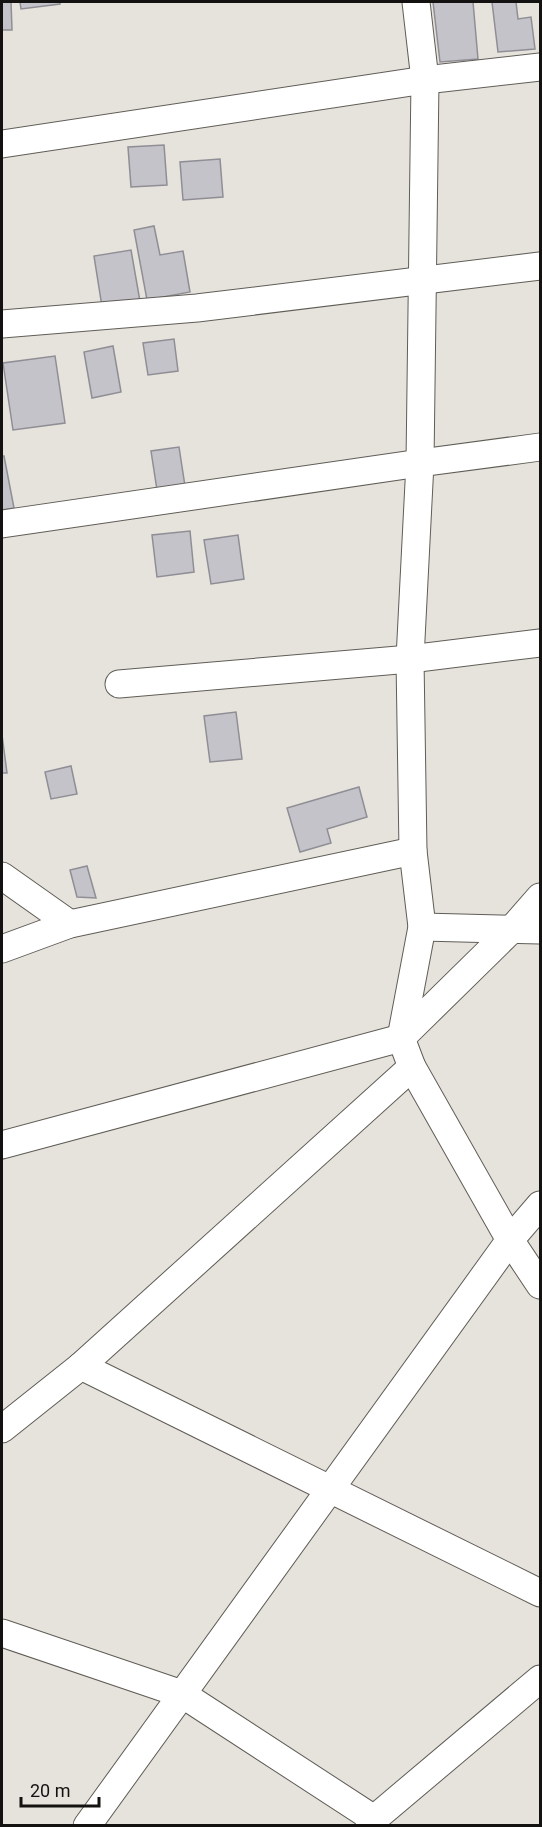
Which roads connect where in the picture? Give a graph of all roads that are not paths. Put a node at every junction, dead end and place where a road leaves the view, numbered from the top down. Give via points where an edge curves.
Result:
1 (416, 2) edge
2 (540, 67) edge
3 (424, 80) junction
4 (2, 144) edge
5 (540, 266) edge
6 (422, 282) junction
7 (2, 324) edge
8 (540, 447) edge
9 (420, 463) junction
10 (2, 524) edge
11 (540, 643) edge
12 (410, 659) junction
13 (119, 684) dead end
14 (413, 851) junction
15 (2, 876) edge
16 (540, 897) edge
17 (70, 924) junction
18 (422, 927) junction
19 (512, 929) junction
20 (540, 930) edge
21 (2, 949) edge
22 (401, 1038) junction
23 (412, 1066) junction
24 (2, 1145) edge
25 (540, 1205) edge
26 (510, 1240) junction
27 (540, 1285) edge
28 (81, 1365) junction
29 (2, 1429) edge
30 (330, 1489) junction
31 (540, 1593) edge
32 (2, 1633) edge
33 (540, 1679) edge
34 (182, 1694) junction
35 (372, 1822) edge
36 (87, 1826) edge

1 - 3 street
2 - 3 street
3 - 4 street
3 - 6 street
5 - 6 street
6 - 7 street via 197,309
6 - 9 street
8 - 9 street
9 - 10 street
9 - 12 street
11 - 12 street
12 - 13 street
12 - 14 street
14 - 17 street
14 - 18 street
15 - 17 street
16 - 19 street
17 - 21 street
18 - 19 street
18 - 22 street
19 - 20 street
19 - 22 street
22 - 23 street
22 - 24 street
23 - 26 street
23 - 28 street
25 - 26 street
26 - 27 street
26 - 30 street
28 - 29 street
28 - 30 street
30 - 31 street
30 - 34 street
32 - 34 street
33 - 35 street
34 - 35 street
34 - 36 street

